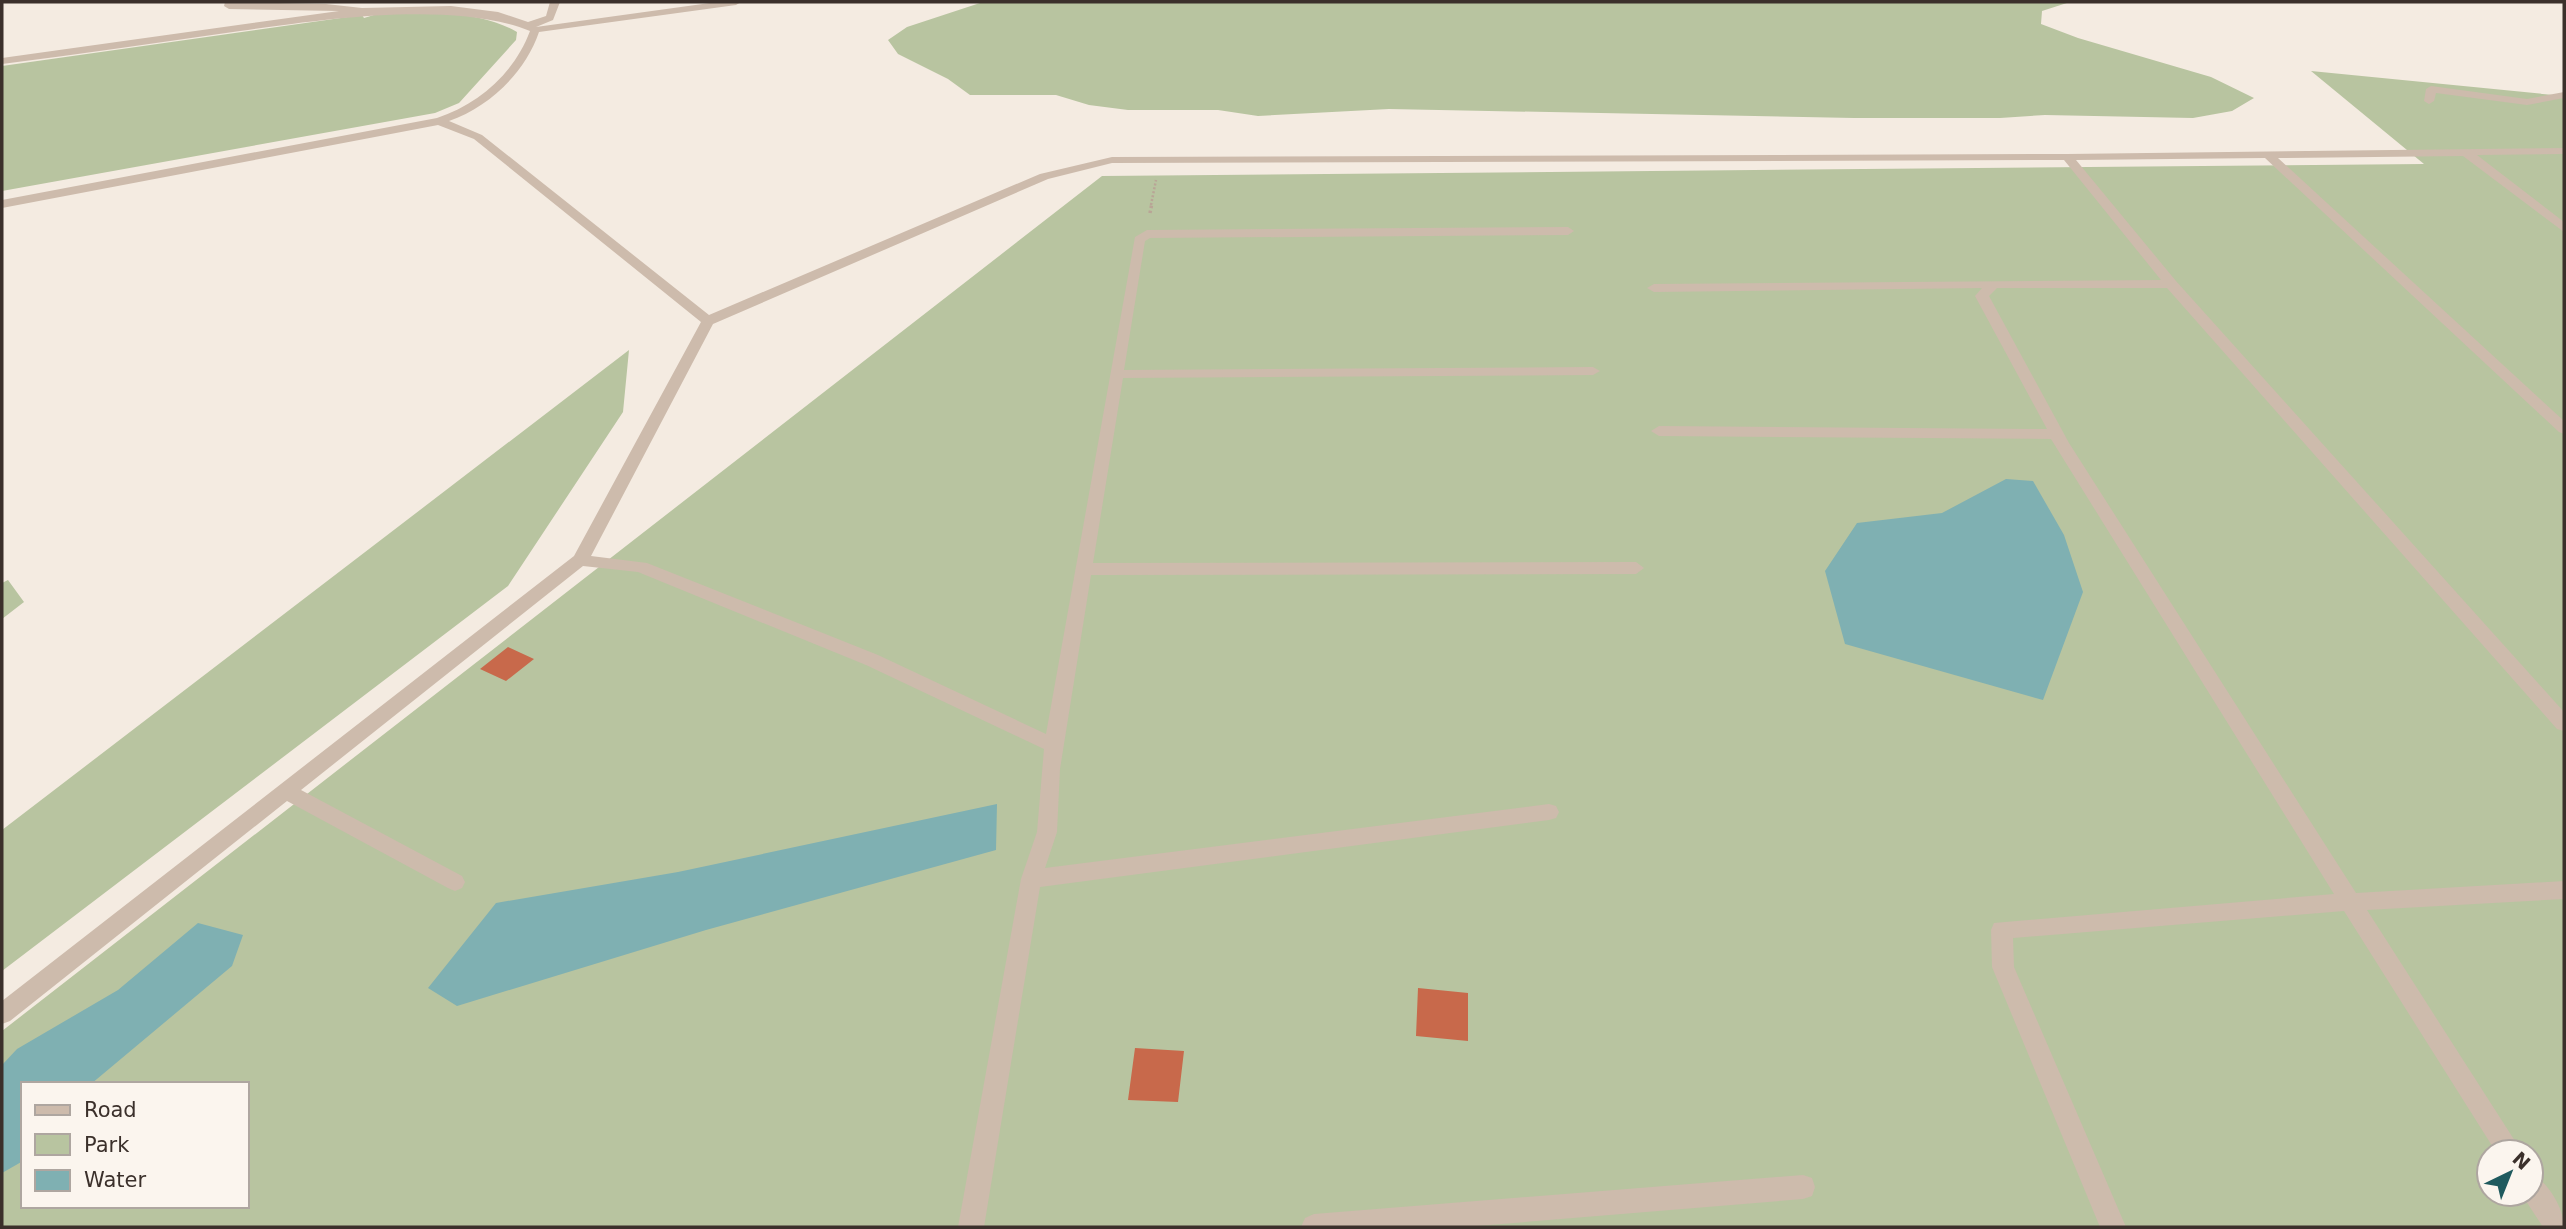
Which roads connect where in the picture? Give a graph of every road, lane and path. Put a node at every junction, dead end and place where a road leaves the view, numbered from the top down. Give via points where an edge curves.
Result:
1 (555, 2) edge
2 (736, 2) edge
3 (229, 4) edge
4 (303, 4) edge
5 (327, 4) edge
6 (456, 5) edge
7 (362, 11) junction
8 (258, 27) junction
9 (532, 27) junction
10 (224, 31) junction
11 (2, 61) edge
12 (2564, 96) edge
13 (2430, 101) dead end
14 (480, 120) junction
15 (439, 121) junction
16 (2564, 150) edge
17 (2465, 152) junction
18 (2267, 154) junction
19 (2067, 157) junction
20 (1174, 158) junction
21 (2, 204) edge
22 (2564, 228) edge
23 (1568, 231) dead end
24 (1147, 234) junction
25 (1993, 284) junction
26 (2171, 284) junction
27 (1654, 288) dead end
28 (708, 321) junction
29 (1592, 371) dead end
30 (1116, 374) junction
31 (2564, 429) edge
32 (1659, 431) dead end
33 (2062, 443) junction
34 (580, 560) junction
35 (1636, 568) dead end
36 (1083, 569) junction
37 (2564, 724) edge
38 (1054, 746) junction
39 (286, 791) junction
40 (1549, 812) dead end
41 (1031, 879) junction
42 (455, 882) dead end
43 (2564, 890) edge
44 (2350, 902) junction
45 (2, 1014) edge
46 (2501, 1138) edge
47 (1803, 1187) dead end
48 (2545, 1208) edge
49 (971, 1227) edge
50 (1314, 1227) edge
51 (2113, 1227) edge
52 (2557, 1227) edge

1 - 9 street via 550,18
2 - 9 street
3 - 4 street
3 - 10 street
4 - 5 street
4 - 8 street
5 - 7 street
6 - 7 street
6 - 9 street
7 - 8 street
8 - 10 street
9 - 14 street via 533,40
10 - 11 street
12 - 13 street via 2527,102 2431,89
14 - 15 street
14 - 15 street
14 - 28 street
15 - 21 street
16 - 17 street
17 - 18 street
17 - 22 street
18 - 19 street
18 - 31 street
19 - 20 street
19 - 26 street
20 - 24 path via 1157,175
20 - 28 street via 1112,160 1044,176
23 - 24 street
24 - 30 street via 1139,240
25 - 26 street
25 - 27 street
25 - 33 street via 1982,296
26 - 37 street
28 - 34 street
29 - 30 street
30 - 36 street
32 - 33 street via 2056,435
33 - 44 street
34 - 38 street via 641,567 872,660
34 - 39 street
35 - 36 street
36 - 38 street
38 - 41 street via 1047,832
39 - 42 street
39 - 45 street
40 - 41 street
41 - 49 street
43 - 44 street
44 - 46 street
44 - 51 street via 2002,930 2003,967
47 - 50 street
48 - 52 street

